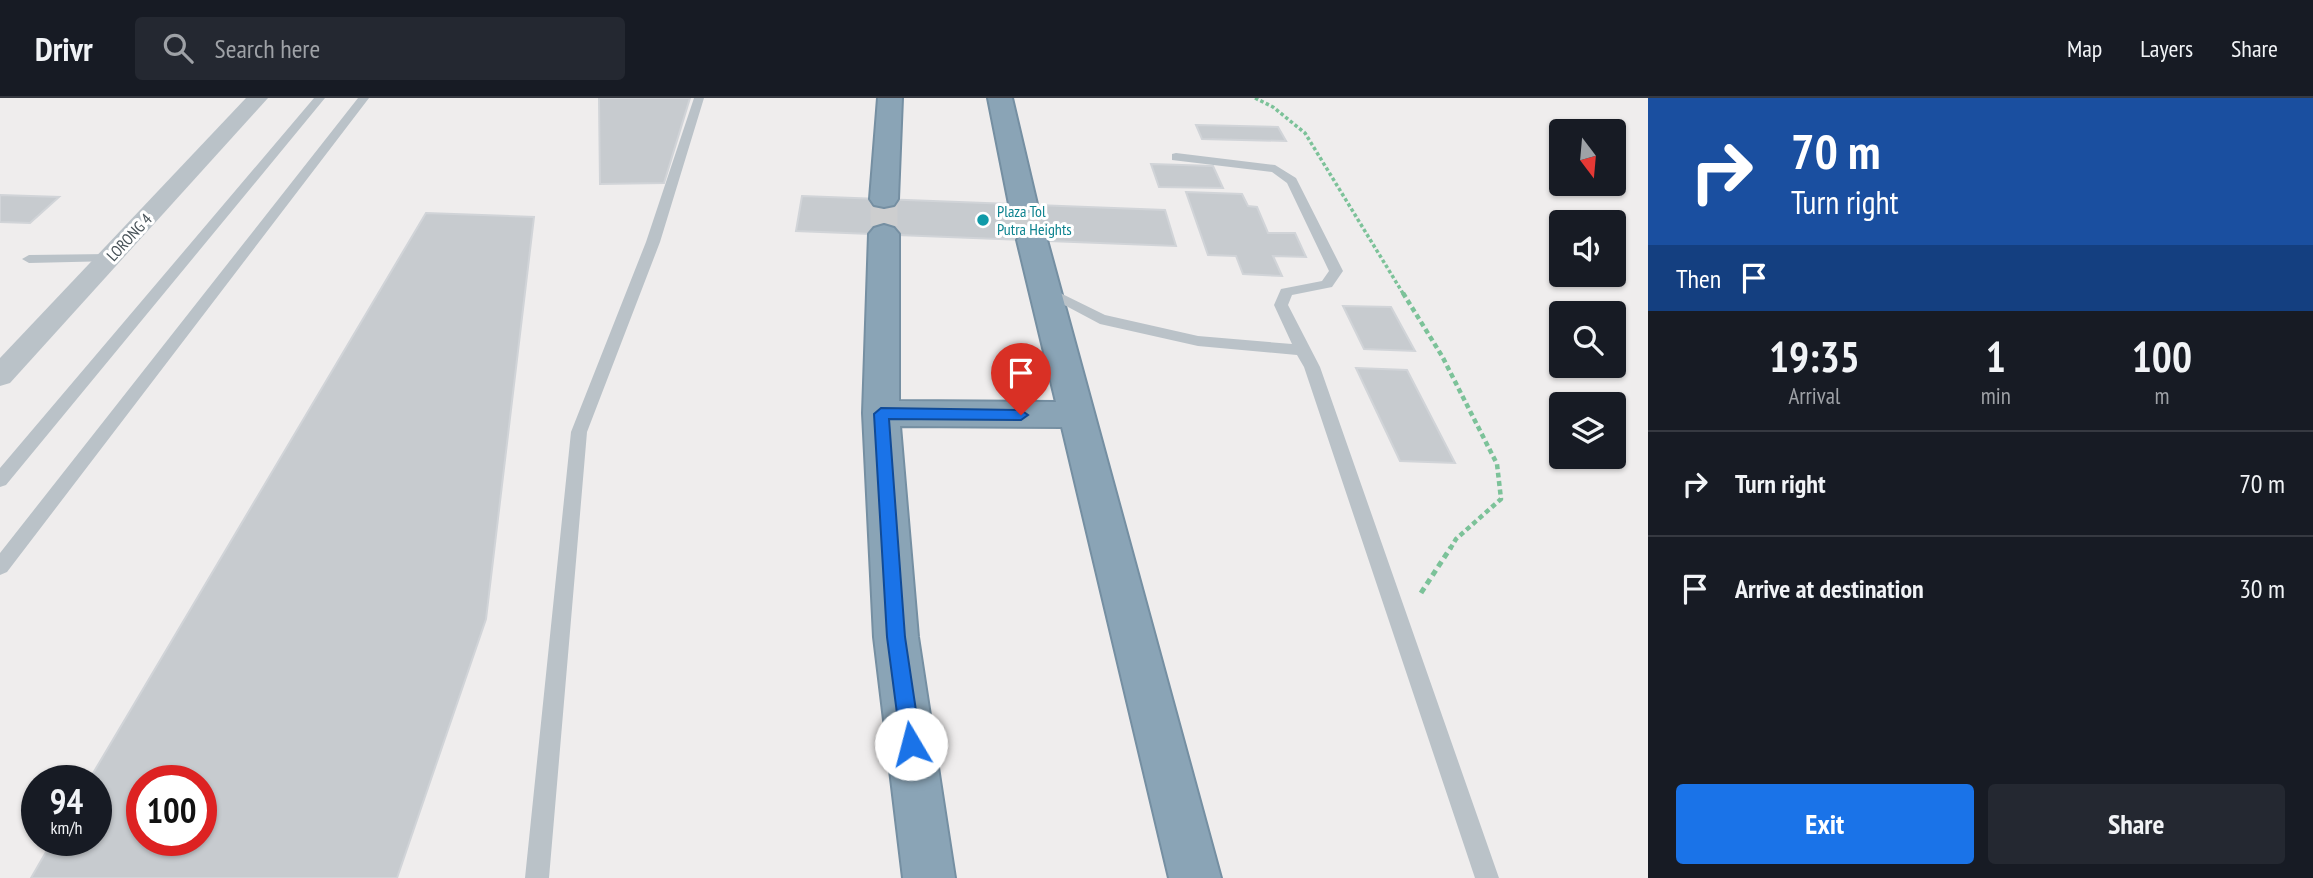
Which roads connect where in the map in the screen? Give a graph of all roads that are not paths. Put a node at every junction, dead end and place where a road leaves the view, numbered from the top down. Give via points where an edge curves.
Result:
1 (258, 98) edge
2 (320, 98) edge
3 (364, 98) edge
4 (699, 98) edge
5 (890, 98) edge
6 (1000, 98) edge
7 (1177, 157) dead end
8 (29, 258) dead end
9 (109, 258) junction
10 (1045, 291) junction
11 (1302, 350) junction
12 (0, 376) edge
13 (881, 414) junction
14 (1076, 415) junction
15 (0, 480) edge
16 (0, 567) edge
17 (537, 878) edge
18 (929, 878) edge
19 (1195, 878) edge
20 (1487, 878) edge

1 - 9 street, LORONG 4
2 - 15 lane
3 - 16 lane
4 - 17 lane via 653,242 579,432
5 - 13 highway
6 - 10 highway
7 - 11 lane via 1275,169 1292,181 1336,271 1327,284 1286,292 1281,305
8 - 9 lane
9 - 12 street, LORONG 4
10 - 11 lane via 1100,318 1160,333
10 - 14 highway
11 - 20 lane via 1312,367 1414,658
13 - 14 highway
13 - 18 highway via 896,637
14 - 19 highway

